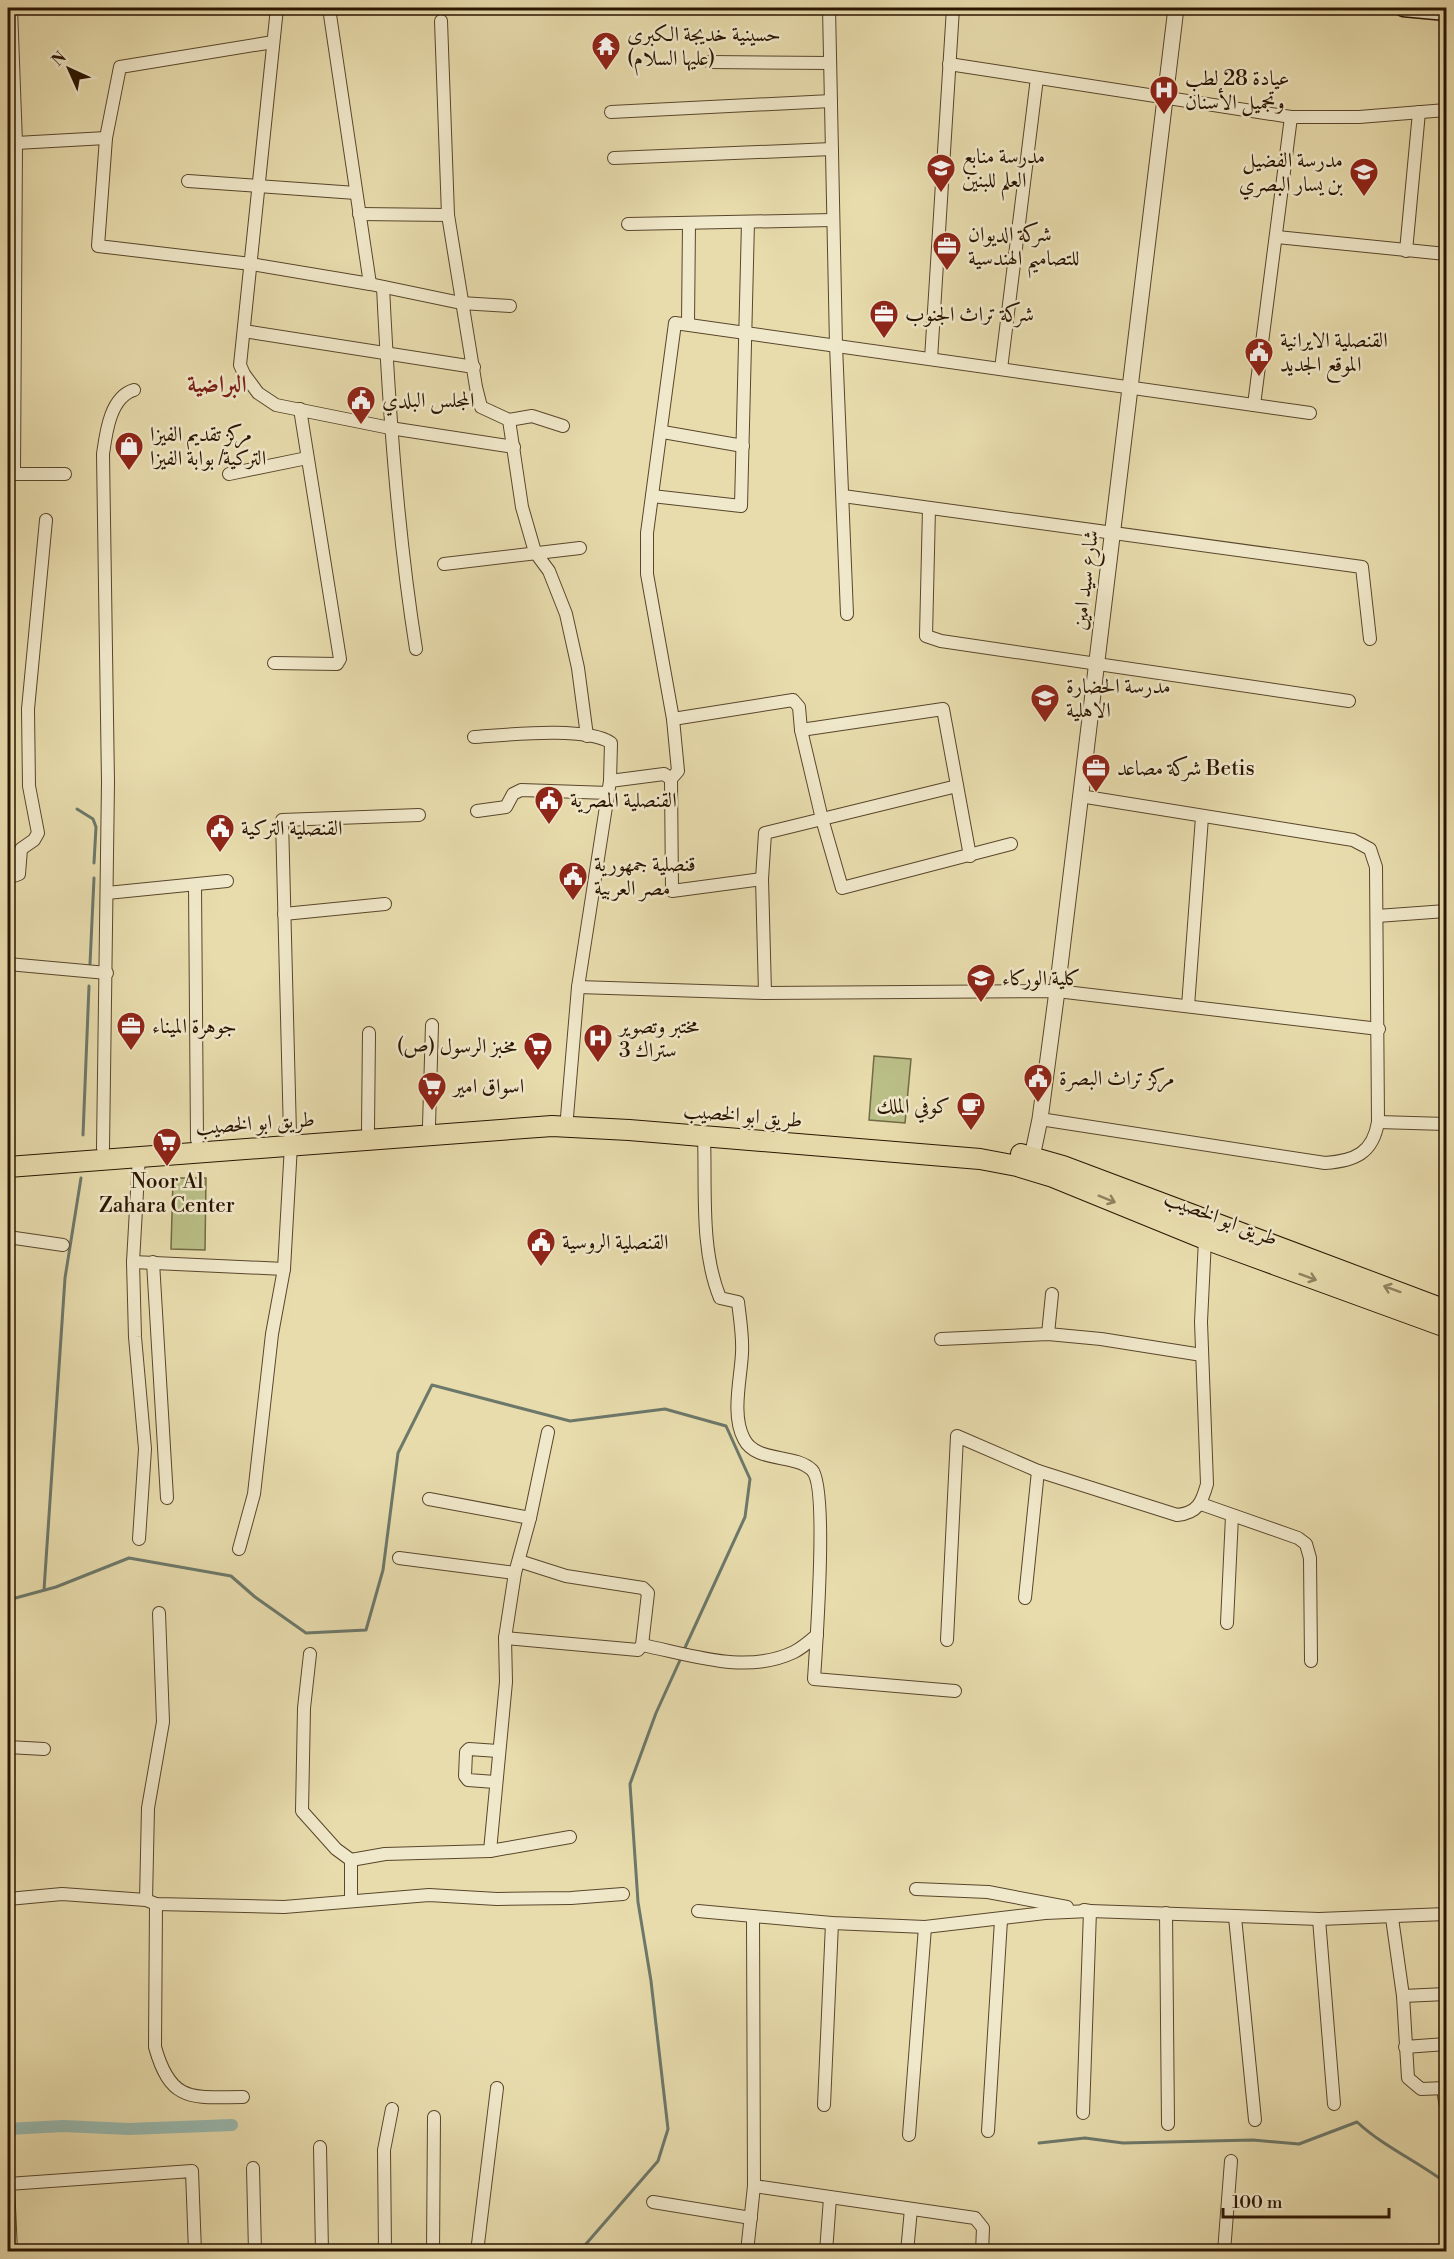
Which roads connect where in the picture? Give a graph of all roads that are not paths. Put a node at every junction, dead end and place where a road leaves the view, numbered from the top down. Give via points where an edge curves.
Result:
1 (11, 8) edge
2 (277, 8) edge
3 (329, 8) edge
4 (829, 8) edge
5 (953, 8) edge
6 (1176, 8) edge
7 (1402, 8) edge
8 (1446, 12) edge
9 (441, 21) dead end
10 (273, 42) junction
11 (710, 62) dead end
12 (830, 63) junction
13 (949, 64) junction
14 (10, 78) edge
15 (1036, 78) junction
16 (1165, 98) junction
17 (831, 101) junction
18 (1446, 110) edge
19 (611, 112) dead end
20 (1419, 112) junction
21 (1291, 117) junction
22 (106, 138) junction
23 (16, 142) junction
24 (832, 149) junction
25 (614, 158) dead end
26 (188, 181) dead end
27 (259, 186) junction
28 (356, 194) junction
29 (359, 214) junction
30 (448, 215) junction
31 (833, 220) junction
32 (748, 222) junction
33 (689, 223) junction
34 (628, 224) dead end
35 (1277, 237) junction
36 (1406, 251) junction
37 (1446, 254) edge
38 (251, 264) junction
39 (376, 286) junction
40 (461, 303) junction
41 (510, 306) dead end
42 (688, 324) junction
43 (244, 331) junction
44 (744, 332) junction
45 (836, 345) junction
46 (386, 352) junction
47 (931, 359) junction
48 (474, 367) junction
49 (1001, 369) junction
50 (1130, 387) junction
51 (134, 390) dead end
52 (1254, 405) junction
53 (300, 409) junction
54 (1310, 413) dead end
55 (509, 420) junction
56 (563, 426) dead end
57 (390, 428) junction
58 (663, 432) junction
59 (743, 446) junction
60 (514, 447) junction
61 (307, 458) junction
62 (10, 474) edge
63 (65, 474) dead end
64 (229, 474) dead end
65 (652, 496) junction
66 (843, 496) junction
67 (929, 508) junction
68 (46, 520) dead end
69 (1112, 533) junction
70 (580, 549) dead end
71 (535, 552) junction
72 (444, 564) dead end
73 (847, 614) dead end
74 (1370, 639) dead end
75 (416, 649) dead end
76 (274, 663) dead end
77 (1095, 665) junction
78 (1349, 701) dead end
79 (673, 719) junction
80 (801, 730) junction
81 (587, 736) junction
82 (474, 737) dead end
83 (671, 779) junction
84 (957, 786) junction
85 (610, 787) junction
86 (1080, 796) junction
87 (477, 810) dead end
88 (420, 814) dead end
89 (1202, 817) junction
90 (822, 819) junction
91 (1011, 844) dead end
92 (970, 856) junction
93 (8, 878) edge
94 (762, 879) junction
95 (227, 881) dead end
96 (195, 885) junction
97 (107, 893) junction
98 (385, 904) dead end
99 (1446, 911) edge
100 (284, 914) junction
101 (1377, 916) junction
102 (8, 964) edge
103 (106, 973) junction
104 (578, 987) junction
105 (1056, 990) junction
106 (765, 993) junction
107 (1188, 1006) junction
108 (432, 1025) dead end
109 (1379, 1029) junction
110 (369, 1034) dead end
111 (567, 1117) junction
112 (1040, 1119) junction
113 (1378, 1122) junction
114 (1446, 1124) edge
115 (429, 1125) junction
116 (368, 1129) junction
117 (704, 1136) junction
118 (778, 1137) junction
119 (290, 1139) junction
120 (197, 1140) junction
121 (103, 1148) junction
122 (8, 1156) edge
123 (139, 1156) junction
124 (1032, 1156) junction
125 (8, 1167) edge
126 (8, 1237) edge
127 (1205, 1239) junction
128 (63, 1245) dead end
129 (1286, 1259) junction
130 (133, 1262) junction
131 (153, 1262) junction
132 (284, 1269) junction
133 (1052, 1294) dead end
134 (1446, 1310) edge
135 (1446, 1327) edge
136 (1048, 1334) junction
137 (941, 1339) dead end
138 (1203, 1355) junction
139 (548, 1432) dead end
140 (1038, 1471) junction
141 (167, 1498) dead end
142 (429, 1499) dead end
143 (1201, 1504) junction
144 (1232, 1516) junction
145 (530, 1518) junction
146 (139, 1539) dead end
147 (239, 1549) dead end
148 (399, 1558) dead end
149 (517, 1567) junction
150 (1025, 1598) dead end
151 (159, 1613) dead end
152 (1227, 1623) dead end
153 (817, 1635) junction
154 (505, 1638) junction
155 (947, 1640) dead end
156 (642, 1645) junction
157 (310, 1654) dead end
158 (1311, 1661) dead end
159 (955, 1691) dead end
160 (8, 1748) edge
161 (44, 1749) dead end
162 (498, 1751) junction
163 (495, 1782) junction
164 (570, 1837) dead end
165 (490, 1851) junction
166 (351, 1860) junction
167 (916, 1889) dead end
168 (623, 1894) dead end
169 (8, 1899) edge
170 (351, 1899) junction
171 (151, 1902) junction
172 (698, 1911) dead end
173 (1090, 1911) junction
174 (1166, 1913) junction
175 (1446, 1914) edge
176 (753, 1916) junction
177 (1235, 1917) junction
178 (1392, 1918) junction
179 (1319, 1919) junction
180 (1001, 1920) junction
181 (832, 1923) junction
182 (925, 1928) junction
183 (1446, 1994) edge
184 (1403, 1996) junction
185 (1446, 2044) edge
186 (1405, 2047) junction
187 (497, 2088) dead end
188 (1445, 2088) edge
189 (243, 2097) dead end
190 (1334, 2104) dead end
191 (824, 2105) dead end
192 (1446, 2108) edge
193 (392, 2109) dead end
194 (1083, 2113) dead end
195 (434, 2117) dead end
196 (1255, 2120) dead end
197 (1168, 2124) dead end
198 (988, 2132) dead end
199 (909, 2135) dead end
200 (321, 2147) dead end
201 (1231, 2161) dead end
202 (254, 2168) dead end
203 (754, 2186) junction
204 (830, 2198) junction
205 (653, 2202) dead end
206 (911, 2209) junction
207 (751, 2218) junction
208 (11, 2252) edge
209 (195, 2252) edge
210 (255, 2252) edge
211 (322, 2252) edge
212 (385, 2252) edge
213 (433, 2252) edge
214 (477, 2252) edge
215 (747, 2252) edge
216 (826, 2252) edge
217 (907, 2252) edge
218 (982, 2252) edge
219 (1224, 2252) edge

1 - 14 street
2 - 10 street
3 - 28 street
4 - 12 street
5 - 13 street
6 - 16 street, شارع سيد امين
7 - 8 main road
9 - 30 street
10 - 22 street via 120,67
10 - 27 street
11 - 12 street
12 - 17 street
13 - 15 street
13 - 47 street
14 - 23 street
15 - 16 street
15 - 49 street
16 - 21 street
16 - 50 street, شارع سيد امين
17 - 19 street
17 - 24 street
18 - 20 street
20 - 21 street
20 - 36 street
21 - 35 street
22 - 23 street
22 - 38 street via 98,246
23 - 62 street
24 - 25 street
24 - 31 street
26 - 27 street
27 - 28 street
27 - 38 street
28 - 29 street
29 - 30 street
29 - 39 street
30 - 40 street
31 - 32 street
31 - 45 street
32 - 33 street
32 - 44 street
33 - 34 street
33 - 42 street
35 - 36 street
35 - 52 street
36 - 37 street
38 - 39 street
38 - 43 street
39 - 40 street
39 - 46 street
40 - 41 street
40 - 48 street
42 - 44 street
42 - 58 street via 675,323
43 - 46 street
43 - 53 street via 240,365 249,382 266,400
44 - 45 street
44 - 59 street
45 - 47 street
45 - 66 street
46 - 48 street
46 - 57 street
47 - 49 street
48 - 55 street via 481,407
49 - 50 street
50 - 52 street
50 - 69 street, شارع سيد امين
51 - 97 street via 121,397 115,406 103,454
52 - 54 street
53 - 57 street
53 - 61 street
55 - 56 street via 532,416
55 - 60 street
57 - 60 street
57 - 75 street
58 - 59 street
58 - 65 street
59 - 65 street via 741,506
60 - 71 street via 522,507
61 - 64 street
61 - 76 street via 340,659 337,664
62 - 63 street
65 - 79 street via 647,574
66 - 67 street
66 - 73 street
67 - 69 street
67 - 77 street via 926,636
68 - 93 street via 28,708 29,786 38,833 21,849 19,874
69 - 74 street via 1362,567
69 - 77 street, شارع سيد امين
70 - 71 street
71 - 72 street
71 - 81 street via 549,570 566,614
77 - 78 street
77 - 86 street, شارع سيد امين
79 - 80 street via 793,700 799,707
79 - 83 street via 678,771
80 - 84 street via 943,710
80 - 90 street
81 - 82 street via 546,733
81 - 85 street via 603,737 611,743
83 - 85 street via 664,774
83 - 94 street via 672,891
84 - 90 street
84 - 92 street
85 - 87 street via 521,790 506,807
85 - 104 street
86 - 89 street
86 - 105 street, شارع سيد امين
88 - 100 street via 282,820
89 - 101 street via 1362,843 1375,857
89 - 107 street
90 - 92 street via 842,888
90 - 94 street via 765,833
91 - 92 street
94 - 106 street
95 - 96 street
96 - 97 street
96 - 120 street
97 - 103 street
98 - 100 street
99 - 101 street
100 - 119 street
101 - 109 street
102 - 103 street
103 - 121 street
104 - 106 street
104 - 111 street
105 - 106 street
105 - 107 street
105 - 112 street, شارع سيد امين
107 - 109 street
108 - 115 street
109 - 113 street
110 - 116 street
111 - 115 main road, طريق ابو الخصيب
111 - 118 main road, طريق ابو الخصيب
112 - 113 street via 1325,1163 1359,1156 1373,1141
112 - 124 street, شارع سيد امين
113 - 114 street
115 - 116 main road, طريق ابو الخصيب
116 - 119 main road, طريق ابو الخصيب
117 - 118 main road, طريق ابو الخصيب
117 - 119 main road, طريق ابو الخصيب via 552,1126
117 - 153 street via 708,1251 714,1284 720,1298 738,1302 741,1324 739,1405 744,1439 756,1451 795,1459 812,1470 820,1490
118 - 124 main road, طريق ابو الخصيب via 962,1145
118 -> 127 main road, طريق ابو الخصيب via 1017,1166
119 - 120 main road, طريق ابو الخصيب
119 - 123 main road, طريق ابو الخصيب
119 - 132 street
120 - 121 main road, طريق ابو الخصيب
121 - 122 main road, طريق ابو الخصيب
123 - 125 main road, طريق ابو الخصيب
123 - 130 street
124 - 129 main road, طريق ابو الخصيب
126 - 128 street
127 - 129 main road, طريق ابو الخصيب
127 - 138 street
134 -> 129 main road, طريق ابو الخصيب
129 -> 135 main road, طريق ابو الخصيب
130 - 131 street
130 - 146 street via 145,1449
131 - 132 street
131 - 141 street
132 - 147 street via 272,1334 254,1494
133 - 136 street
136 - 137 street
136 - 138 street
138 - 143 street via 1207,1484
139 - 145 street
140 - 143 street via 1177,1515 1188,1514
140 - 150 street
140 - 155 street via 957,1436
142 - 145 street
143 - 144 street
144 - 152 street
144 - 158 street via 1306,1544 1310,1553
145 - 149 street
148 - 149 street
149 - 154 street
149 - 156 street via 643,1588 648,1593
151 - 171 street via 163,1722 148,1808
153 - 156 street via 795,1652 736,1664
153 - 159 street via 814,1679
154 - 156 street via 638,1650
154 - 162 street via 506,1682
157 - 166 street via 304,1708 302,1810 324,1837
160 - 161 street
162 - 163 street
162 - 163 street via 466,1752 468,1780
163 - 165 street
164 - 165 street
165 - 166 street via 385,1854
166 - 170 street
167 - 173 street via 988,1892
168 - 170 street via 497,1899 429,1894
169 - 171 street via 62,1894
170 - 171 street via 284,1907
171 - 189 street via 155,2048 162,2068 177,2090 187,2095
172 - 176 street
173 - 174 street
173 - 180 street
173 - 194 street
174 - 177 street
174 - 197 street
175 - 178 street
176 - 181 street
176 - 203 street
177 - 179 street
177 - 196 street
178 - 179 street
178 - 184 street
179 - 190 street
180 - 182 street
180 - 198 street
181 - 182 street
181 - 191 street
182 - 199 street
183 - 184 street
184 - 186 street
185 - 186 street
186 - 188 street via 1408,2078 1421,2089
187 - 214 street
188 - 192 street
193 - 212 street via 384,2150
195 - 213 street
200 - 211 street
201 - 219 street
202 - 210 street
203 - 204 street
203 - 207 street
204 - 206 street
204 - 216 street
205 - 207 street
206 - 217 street
206 - 218 street via 975,2218 983,2228
207 - 215 street
208 - 209 street via 8,2184 192,2171

